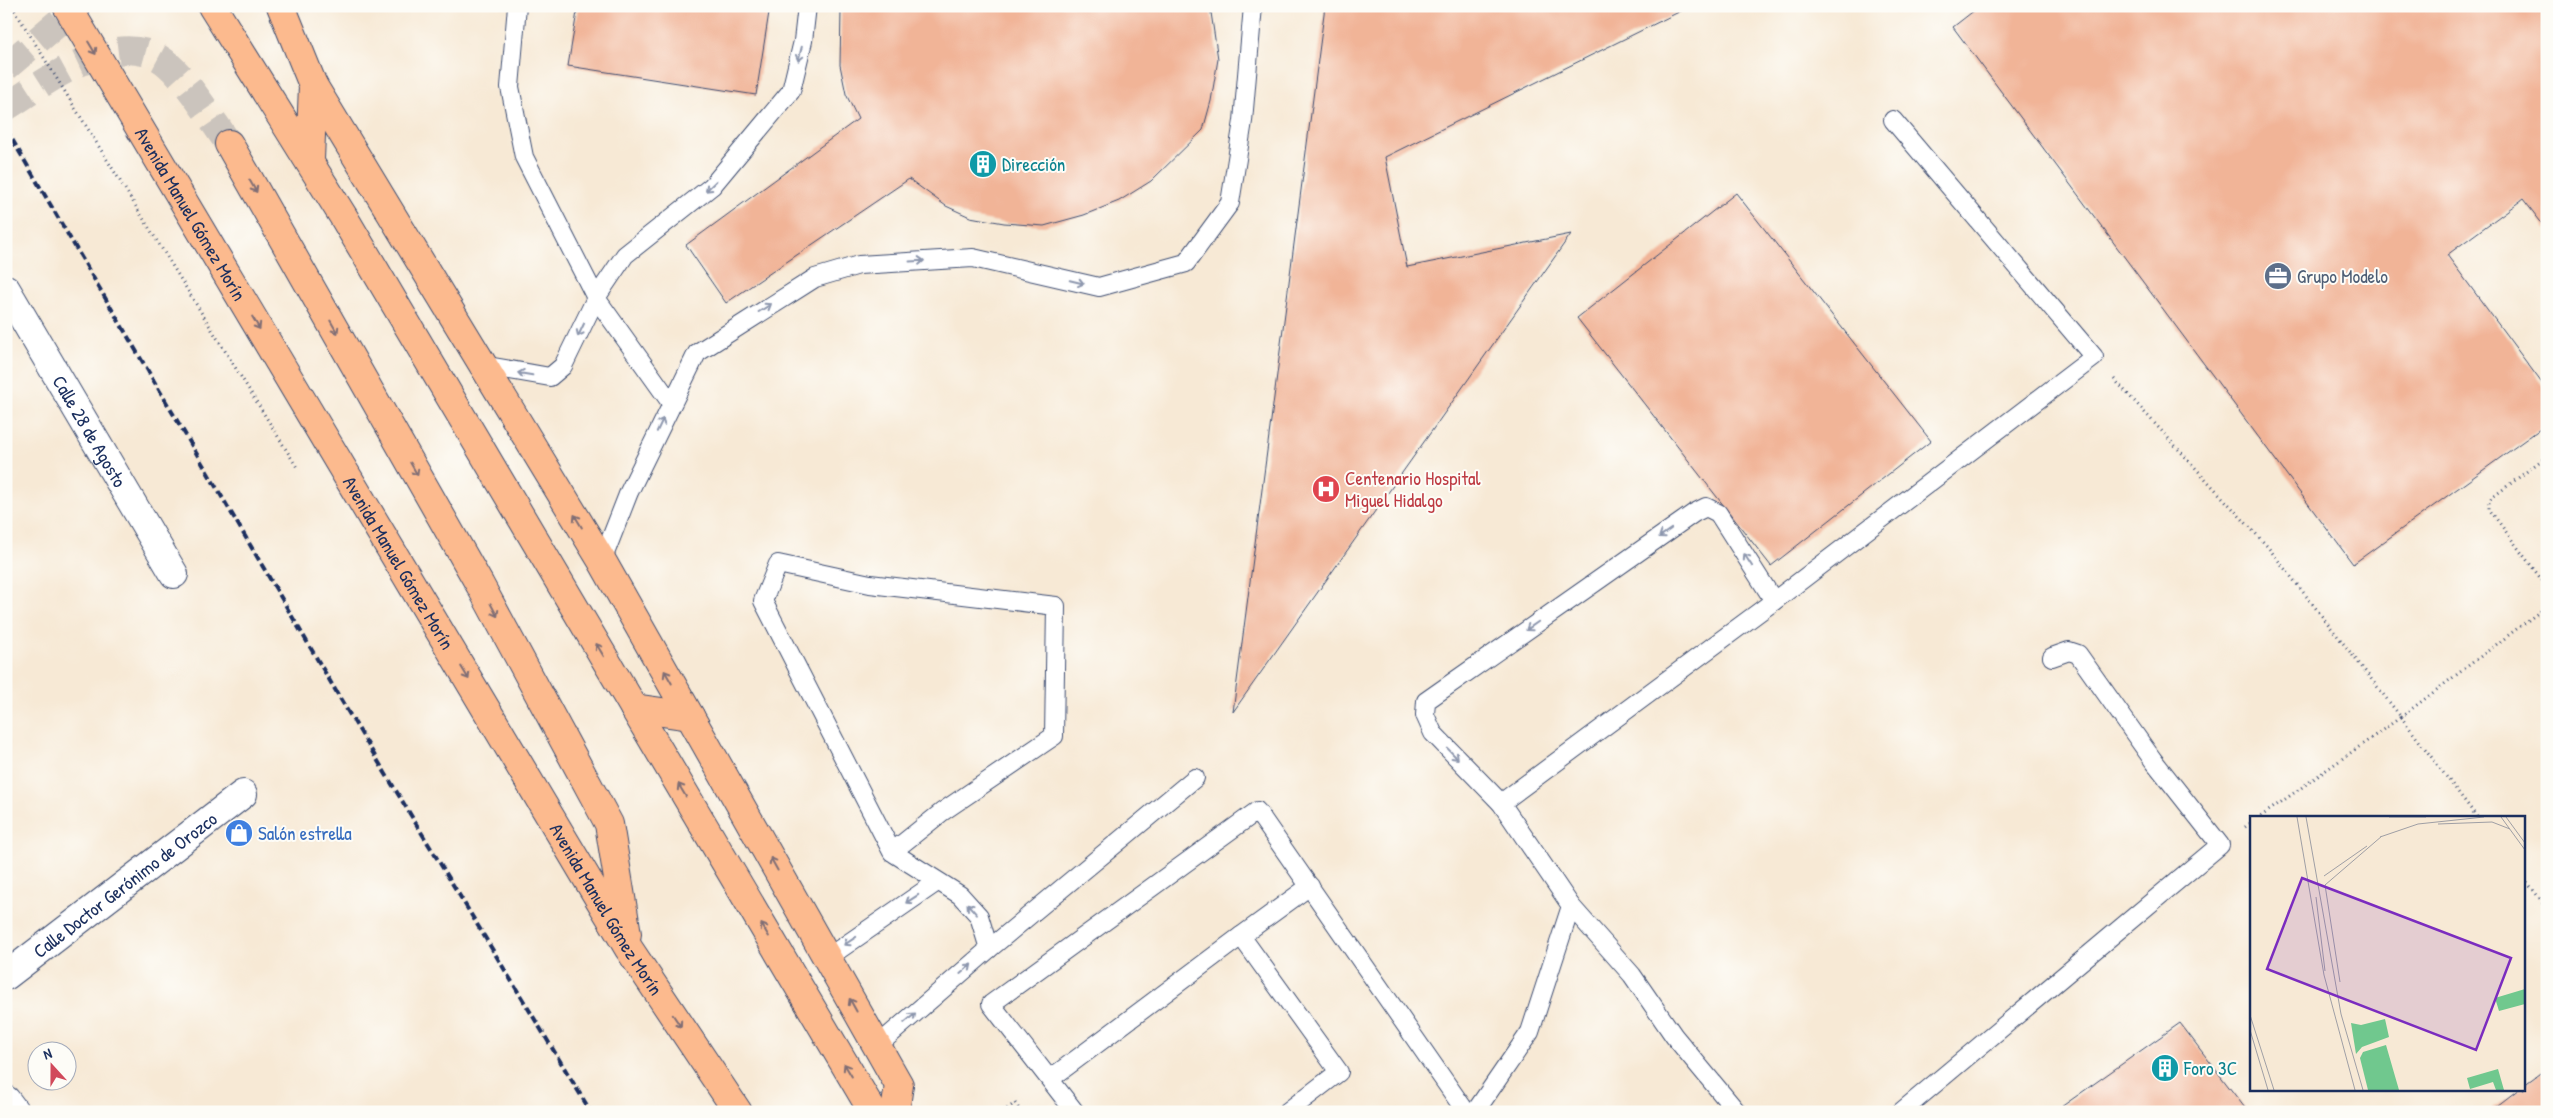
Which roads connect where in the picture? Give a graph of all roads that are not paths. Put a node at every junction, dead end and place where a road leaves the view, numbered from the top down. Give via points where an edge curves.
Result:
1 (67, 6) edge
2 (212, 6) edge
3 (280, 6) edge
4 (517, 6) edge
5 (807, 6) edge
6 (1253, 6) edge
7 (313, 85) junction
8 (1893, 120) dead end
9 (229, 144) tunnel mouth
10 (310, 160) junction
11 (343, 216) junction
12 (409, 244) junction
13 (6, 289) edge
14 (596, 298) junction
15 (482, 365) junction
16 (671, 403) junction
17 (602, 561) junction
18 (174, 574) dead end
19 (1774, 601) junction
20 (2052, 657) dead end
21 (634, 708) junction
22 (690, 716) junction
23 (1195, 778) dead end
24 (243, 794) dead end
25 (1501, 803) junction
26 (892, 852) junction
27 (937, 882) junction
28 (1310, 886) junction
29 (1571, 906) junction
30 (1241, 936) junction
31 (629, 949) junction
32 (989, 949) junction
33 (826, 958) junction
34 (6, 976) edge
35 (877, 1046) junction
36 (1050, 1080) junction
37 (6, 1100) edge
38 (15, 1112) edge
39 (738, 1112) edge
40 (872, 1112) edge
41 (895, 1112) edge
42 (1075, 1112) edge
43 (1287, 1112) edge
44 (1466, 1112) edge
45 (1474, 1112) edge
46 (1737, 1112) edge
47 (1902, 1112) edge

1 -> 31 main road, Avenida Manuel Gómez Morín
2 - 10 main road
3 - 7 main road
4 - 14 lane via 510,87 524,157
5 -> 14 lane via 803,41 791,91 712,186 625,255
16 -> 6 lane via 697,353 815,278 859,265 974,258 1099,287 1186,263 1230,203 1243,121
7 - 10 main road
7 - 12 main road
8 - 19 lane via 2094,357
9 -> 31 main road via 480,584 609,824
10 - 11 main road
11 - 12 main road
21 -> 11 main road
12 - 15 main road
13 - 18 street, Calle 28 de Agosto
14 -> 15 lane via 563,366 550,377
14 - 16 lane
17 -> 15 main road
17 -> 16 lane via 629,492
22 -> 17 main road
19 - 25 lane
19 -> 25 lane via 1718,513 1706,507 1426,701 1425,715 1433,733
20 - 47 lane via 2069,651 2078,654 2153,760 2220,845
21 - 22 main road
40 -> 21 main road
33 -> 22 main road
23 - 32 lane
24 - 34 street, Calle Doctor Gerónimo de Orozco
25 - 29 lane
26 - 26 lane via 942,812 1054,736 1056,606 870,584 778,564 763,601
26 - 27 lane
32 -> 27 lane via 978,916 960,894
27 -> 33 lane
28 - 30 lane
28 - 36 lane via 1257,811 991,1004
28 - 44 lane
29 - 45 lane via 1530,1032
29 - 46 lane via 1632,976 1674,1036
30 - 36 lane
30 - 43 lane via 1340,1072
31 -> 39 main road, Avenida Manuel Gómez Morín
35 -> 32 lane
35 -> 33 main road
35 - 41 main road via 899,1085
36 - 42 lane
37 - 38 street

